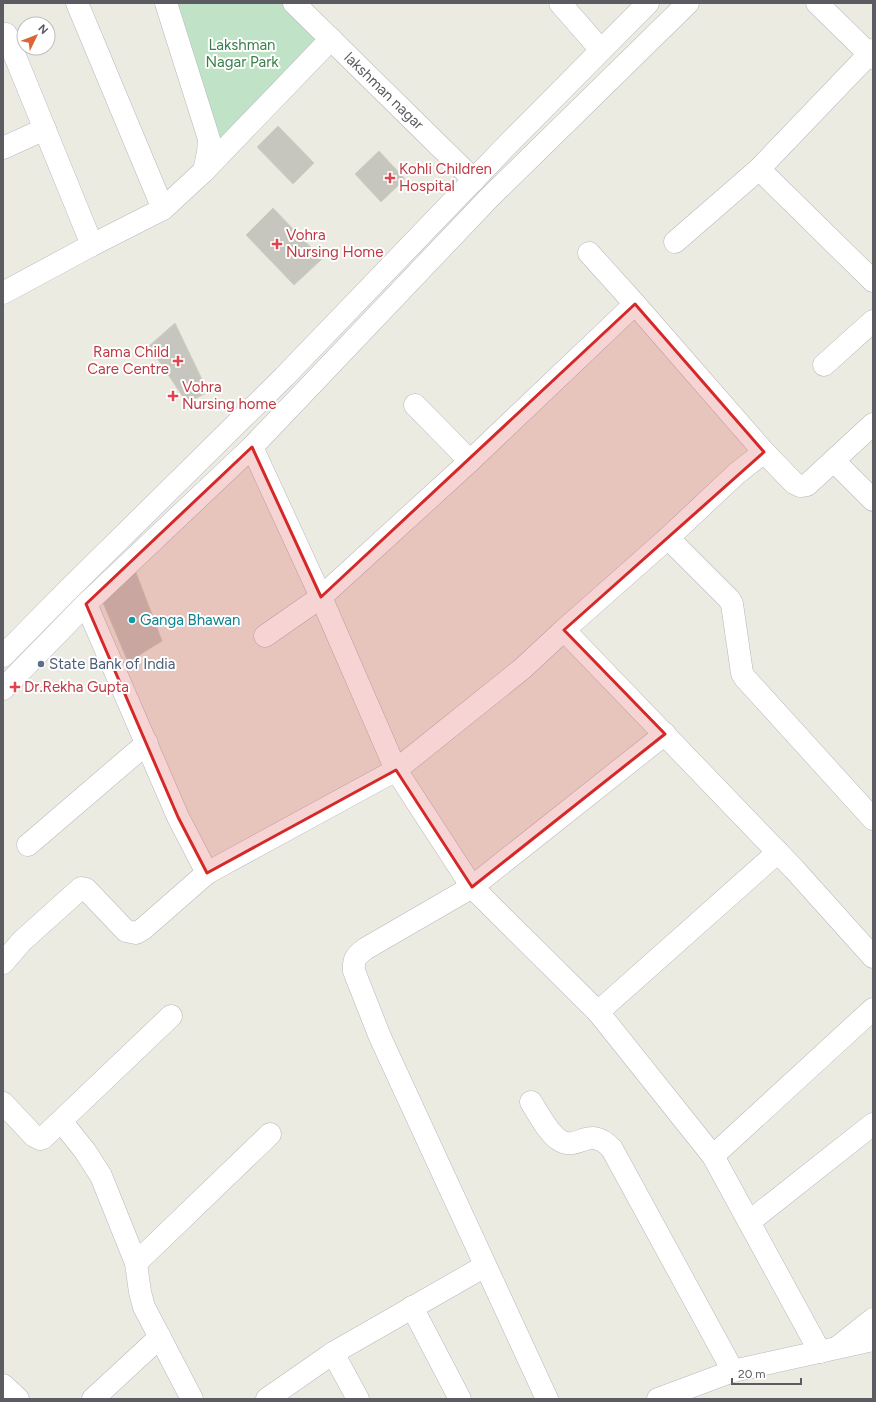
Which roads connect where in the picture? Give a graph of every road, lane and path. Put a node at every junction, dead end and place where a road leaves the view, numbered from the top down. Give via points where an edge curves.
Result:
1 (77, 3) edge
2 (166, 3) edge
3 (294, 3) edge
4 (560, 3) edge
5 (648, 3) edge
6 (688, 3) edge
7 (817, 3) edge
8 (6, 34) dead end
9 (331, 39) junction
10 (601, 50) junction
11 (872, 54) edge
12 (45, 129) junction
13 (3, 148) edge
14 (759, 169) junction
15 (204, 171) junction
16 (474, 180) junction
17 (163, 209) junction
18 (675, 242) dead end
19 (92, 245) junction
20 (589, 252) dead end
21 (873, 281) edge
22 (3, 293) edge
23 (636, 304) junction
24 (873, 321) edge
25 (824, 364) dead end
26 (415, 406) dead end
27 (873, 424) edge
28 (252, 447) junction
29 (764, 452) junction
30 (470, 461) junction
31 (834, 461) junction
32 (873, 500) edge
33 (668, 538) junction
34 (321, 597) junction
35 (86, 604) junction
36 (564, 630) junction
37 (265, 636) dead end
38 (3, 656) edge
39 (3, 689) edge
40 (665, 734) junction
41 (147, 743) junction
42 (396, 770) junction
43 (873, 819) edge
44 (28, 845) dead end
45 (778, 852) junction
46 (207, 873) junction
47 (472, 887) junction
48 (873, 957) edge
49 (3, 963) edge
50 (873, 1009) edge
51 (598, 1012) junction
52 (171, 1016) dead end
53 (531, 1102) dead end
54 (3, 1103) edge
55 (61, 1121) junction
56 (873, 1124) edge
57 (270, 1134) dead end
58 (713, 1156) junction
59 (749, 1222) junction
60 (136, 1263) junction
61 (485, 1266) junction
62 (412, 1307) junction
63 (873, 1319) edge
64 (160, 1337) junction
65 (873, 1340) edge
66 (828, 1350) junction
67 (333, 1353) junction
68 (733, 1371) junction
69 (3, 1385) edge
70 (18, 1399) edge
71 (93, 1399) edge
72 (192, 1399) edge
73 (267, 1399) edge
74 (358, 1399) edge
75 (460, 1399) edge
76 (547, 1399) edge
77 (658, 1399) edge

1 - 17 street
2 - 15 street via 209,139
3 - 9 street, lakshman nagar
4 - 10 street
5 - 10 street
6 - 28 street via 489,198
7 - 11 street
8 - 12 street
9 - 15 street
9 - 16 street, lakshman nagar
10 - 16 street
11 - 14 street
12 - 13 street
12 - 19 street
14 - 18 street
14 - 21 street
15 - 17 street
16 - 38 street via 284,377
17 - 19 street
19 - 22 street
20 - 23 street
23 - 29 street
23 - 30 street
24 - 25 street
26 - 30 street
27 - 31 street
28 - 34 street
28 - 35 street
29 - 31 street via 800,486 807,485
29 - 33 street via 736,474
30 - 34 street
31 - 32 street
33 - 36 street
33 - 43 street via 732,604 744,678
34 - 37 street
34 - 42 street
35 - 39 street
35 - 41 street
36 - 40 street
36 - 42 street via 522,669
40 - 45 street
40 - 47 street
41 - 44 street
41 - 46 street via 178,817
42 - 46 street
42 - 47 street
45 - 48 street
45 - 51 street
46 - 49 street via 136,933 126,931 86,889 81,888 22,941
47 - 51 street
47 - 61 street via 365,949 353,962 354,971 380,1037
50 - 58 street
51 - 58 street
52 - 55 street
53 - 68 street via 553,1136 561,1142 573,1143 586,1138 597,1138 612,1149
54 - 55 street via 34,1136 40,1139
55 - 60 street via 86,1151 101,1176
56 - 59 street
57 - 60 street
58 - 59 street
59 - 66 street
60 - 64 street via 144,1307
61 - 62 street
61 - 76 street
62 - 67 street
62 - 75 street
63 - 66 street
64 - 71 street
64 - 72 street
65 - 66 street
66 - 68 street
67 - 73 street
67 - 74 street
68 - 77 street
69 - 70 street

